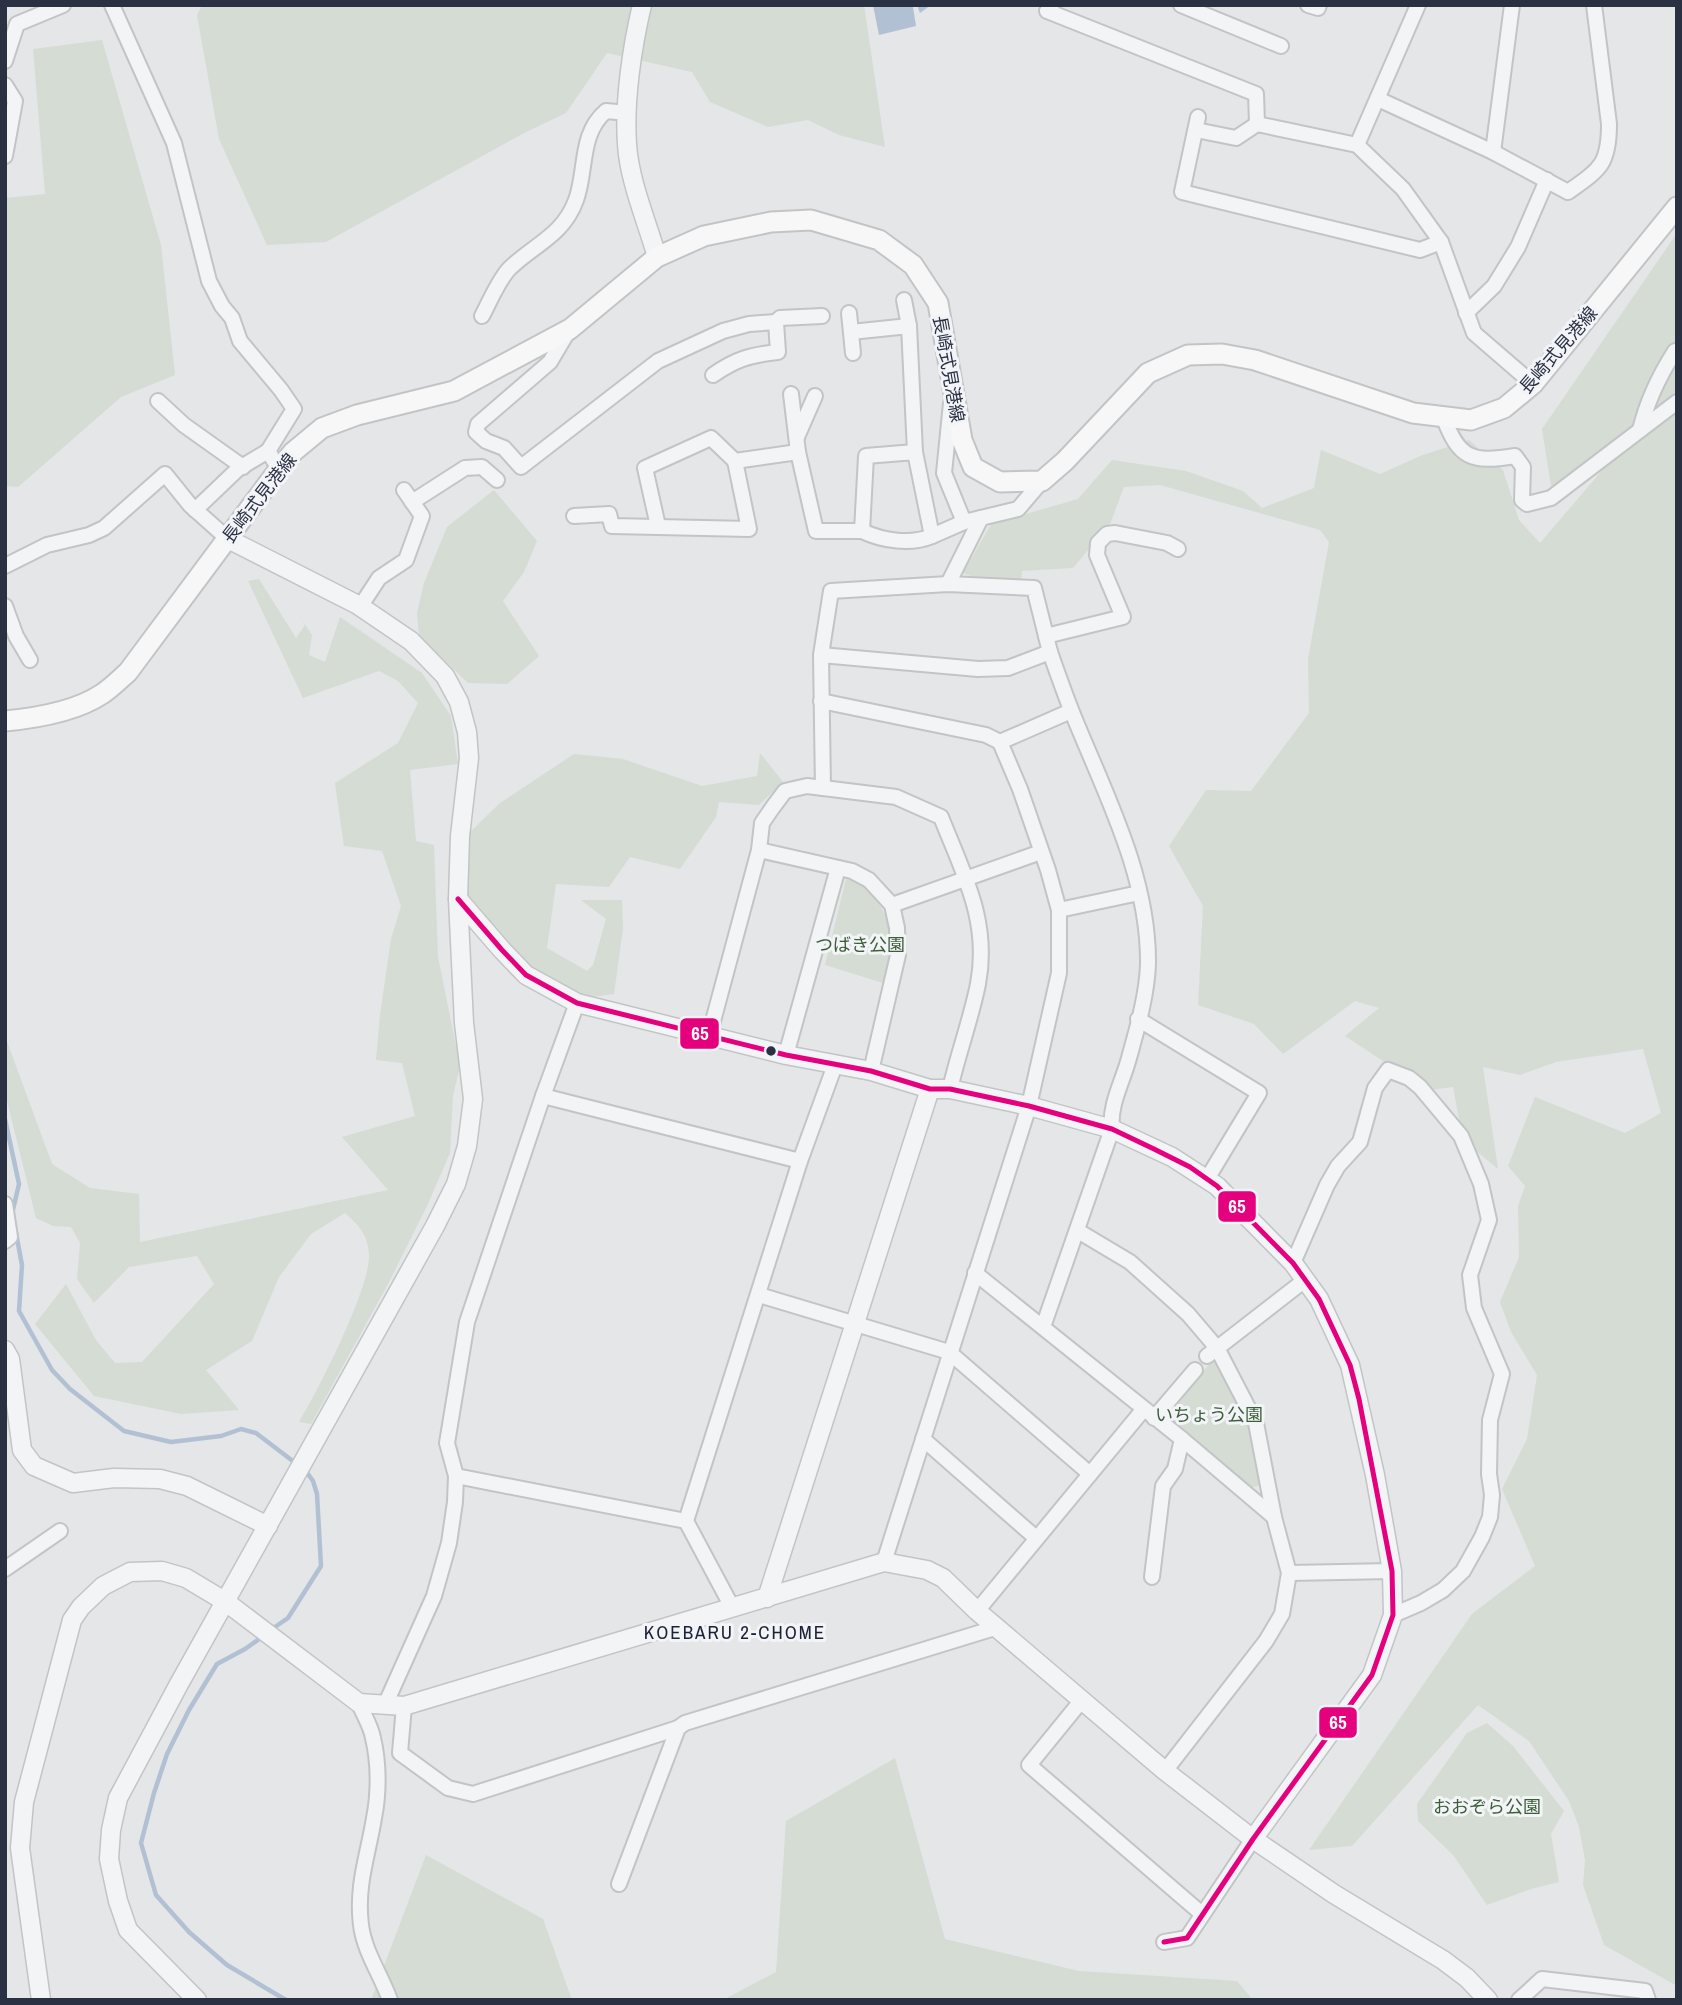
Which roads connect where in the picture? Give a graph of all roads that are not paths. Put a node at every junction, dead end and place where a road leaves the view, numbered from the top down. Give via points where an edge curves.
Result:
1 (63, 5) edge
2 (112, 5) edge
3 (642, 5) edge
4 (1052, 5) edge
5 (1181, 5) edge
6 (1308, 5) edge
7 (1319, 5) edge
8 (1418, 5) edge
9 (1512, 5) edge
10 (1594, 5) edge
11 (1281, 46) dead end
12 (5, 61) edge
13 (5, 85) edge
14 (1378, 99) junction
15 (628, 113) junction
16 (1257, 124) junction
17 (1357, 145) junction
18 (1493, 152) junction
19 (5, 156) edge
20 (1547, 180) junction
21 (1677, 207) edge
22 (1441, 242) junction
23 (657, 257) junction
24 (904, 300) dead end
25 (849, 313) dead end
26 (1466, 313) junction
27 (482, 316) dead end
28 (822, 316) dead end
29 (776, 322) junction
30 (909, 326) junction
31 (570, 329) junction
32 (851, 332) junction
33 (1675, 351) edge
34 (853, 353) dead end
35 (713, 375) dead end
36 (1533, 384) junction
37 (952, 388) junction
38 (792, 394) dead end
39 (815, 396) dead end
40 (158, 401) dead end
41 (1677, 402) edge
42 (1443, 416) junction
43 (1640, 430) junction
44 (798, 445) junction
45 (268, 451) junction
46 (915, 452) junction
47 (735, 461) junction
48 (243, 467) junction
49 (279, 469) junction
50 (497, 480) dead end
51 (1042, 481) junction
52 (195, 510) junction
53 (574, 516) dead end
54 (981, 518) junction
55 (964, 522) junction
56 (658, 526) junction
57 (862, 531) junction
58 (932, 536) junction
59 (228, 539) junction
60 (1178, 549) dead end
61 (5, 566) edge
62 (948, 583) junction
63 (5, 606) edge
64 (360, 607) junction
65 (1046, 636) junction
66 (1050, 652) junction
67 (821, 654) junction
68 (30, 660) dead end
69 (821, 701) junction
70 (1072, 711) junction
71 (5, 721) edge
72 (1000, 742) junction
73 (823, 788) junction
74 (759, 850) junction
75 (1041, 852) junction
76 (838, 869) junction
77 (968, 878) junction
78 (1139, 893) junction
79 (458, 899) junction
80 (892, 905) junction
81 (1059, 910) junction
82 (577, 1003) junction
83 (1138, 1019) junction
84 (709, 1036) junction
85 (786, 1055) junction
86 (835, 1065) junction
87 (871, 1071) junction
88 (930, 1089) junction
89 (950, 1089) junction
90 (543, 1096) junction
91 (1029, 1106) junction
92 (1112, 1129) junction
93 (800, 1161) junction
94 (1207, 1179) junction
95 (5, 1204) edge
96 (1077, 1231) junction
97 (5, 1241) edge
98 (1293, 1263) junction
99 (975, 1273) junction
100 (1305, 1280) junction
101 (759, 1295) junction
102 (856, 1323) junction
103 (1043, 1327) junction
104 (5, 1350) edge
105 (949, 1352) junction
106 (1212, 1352) junction
107 (1195, 1370) dead end
108 (1148, 1414) junction
109 (923, 1439) junction
110 (1182, 1440) junction
111 (1090, 1474) junction
112 (456, 1476) junction
113 (1274, 1517) junction
114 (686, 1521) junction
115 (268, 1525) junction
116 (60, 1531) dead end
117 (1036, 1538) junction
118 (884, 1562) junction
119 (5, 1569) edge
120 (1392, 1571) junction
121 (1289, 1573) junction
122 (1152, 1577) dead end
123 (767, 1598) junction
124 (226, 1602) junction
125 (732, 1607) junction
126 (977, 1611) junction
127 (1393, 1615) junction
128 (998, 1627) junction
129 (1082, 1700) junction
130 (359, 1703) junction
131 (386, 1703) junction
132 (404, 1706) junction
133 (678, 1728) junction
134 (1165, 1771) junction
135 (1253, 1839) junction
136 (619, 1884) dead end
137 (1202, 1914) junction
138 (1164, 1942) dead end
139 (1595, 1984) junction
140 (41, 2000) edge
141 (197, 2000) edge
142 (390, 2000) edge
143 (1488, 2000) edge
144 (1519, 2000) edge
145 (1601, 2000) edge
146 (1648, 2000) edge

1 - 12 street via 17,24
2 - 45 street via 174,143 209,281 240,341 294,410
3 - 15 street
4 - 16 street via 1047,11 1256,94
5 - 11 street
6 - 7 street
8 - 14 street
9 - 18 street
10 - 20 street via 1609,124 1606,159 1568,192
13 - 19 street via 15,101
14 - 17 street
14 - 18 street
15 - 23 street via 626,145
15 - 27 street via 606,111 596,120 589,132 576,201 550,239 508,270
16 - 17 street
16 - 22 street via 1236,138 1197,124 1182,192 1420,250
17 - 22 street via 1403,189
18 - 20 street
20 - 26 street via 1518,247 1494,286
21 - 36 main road, 長崎式見港線
22 - 26 street
23 - 31 main road, 長崎式見港線
23 - 37 main road, 長崎式見港線 via 704,236 771,222 811,220 879,240 913,265 938,303
24 - 30 street
25 - 32 street
26 - 36 street via 1474,333
28 - 29 street
29 - 31 street via 723,331 657,361 521,467 504,449 476,432 478,424 550,362
29 - 35 street via 778,352 735,360
30 - 32 street
30 - 46 street
31 - 49 main road, 長崎式見港線 via 454,391 322,428
32 - 34 street
33 - 43 street via 1646,405
36 - 42 main road, 長崎式見港線 via 1504,408 1471,420
37 - 51 main road, 長崎式見港線 via 962,440 973,467 1000,482
37 - 55 street via 944,473
38 - 44 street
39 - 44 street
40 - 48 street
41 - 43 street
42 - 43 street via 1452,440 1464,453 1486,460 1515,456 1523,467 1522,500 1527,505 1551,498
42 - 51 main road, 長崎式見港線 via 1413,413 1255,360 1222,354 1188,355 1148,373
44 - 47 street
44 - 57 street via 816,531
45 - 48 street
45 - 49 street
46 - 57 street via 866,456
46 - 58 street
47 - 56 street via 749,528
47 - 56 street via 710,438 645,468
48 - 52 street
49 - 59 main road, 長崎式見港線
50 - 64 street via 482,467 465,468 408,496 422,516 406,560 379,578
51 - 54 street via 1018,509
52 - 59 street
52 - 61 street via 165,474 104,528 47,545
53 - 56 street via 609,514 612,526
54 - 55 street
54 - 62 street
55 - 58 street
57 - 58 street via 874,537 918,542
59 - 64 street
59 - 71 main road, 長崎式見港線 via 128,672 101,695 68,709
60 - 65 street via 1167,543 1107,534 1098,543 1097,555 1123,617
62 - 65 street via 1034,589
62 - 67 street via 831,592
63 - 68 street
64 - 79 street via 411,640 445,676 459,702 469,758
65 - 66 street
66 - 67 street via 1008,668 978,670
66 - 70 street
67 - 69 street
69 - 72 street via 986,735
69 - 73 street
70 - 72 street
70 - 78 street via 1106,791
72 - 75 street
73 - 74 street via 785,791 762,823
73 - 77 street via 896,797 941,817
74 - 76 street
74 - 84 street
75 - 77 street
75 - 81 street
76 - 80 street via 869,880
76 - 85 street
77 - 80 street
77 - 89 street via 980,947 978,983
78 - 81 street
78 - 83 street via 1148,966
79 - 82 street via 527,975
79 - 115 street via 473,1098 456,1184
80 - 87 street via 898,955
81 - 91 street via 1059,973
82 - 84 street
82 - 90 street
83 - 92 street via 1110,1117
83 - 94 street via 1259,1093
84 - 85 street
85 - 86 street
86 - 87 street
86 - 93 street
87 - 88 street
88 - 89 street
88 - 102 street
89 - 91 street
90 - 93 street
90 - 112 street via 467,1322 447,1443
91 - 92 street
91 - 99 street
92 - 94 street
92 - 96 street
93 - 101 street
94 - 98 street
95 - 97 street via 10,1237
96 - 103 street
96 - 106 street via 1130,1262 1188,1314
98 - 100 street
98 - 127 street via 1327,1185 1360,1142 1375,1088 1388,1070 1409,1078 1461,1136 1481,1184 1489,1220 1469,1275 1474,1308 1502,1374 1490,1420 1492,1494 1482,1537 1462,1571 1443,1590
99 - 103 street
99 - 105 street
100 - 106 street
100 - 120 street via 1350,1365
101 - 102 street
101 - 114 street
102 - 105 street
102 - 123 street
103 - 108 street
104 - 115 street via 22,1450 34,1466 73,1483 160,1479 187,1486
105 - 109 street
105 - 111 street
106 - 113 street via 1256,1423
107 - 108 street
108 - 110 street
108 - 111 street
109 - 117 street
109 - 118 street
110 - 113 street
110 - 122 street via 1175,1469 1163,1486
111 - 117 street
112 - 114 street
112 - 131 street via 449,1543 434,1596
113 - 121 street
114 - 125 street
115 - 124 street
116 - 119 street
117 - 126 street
118 - 123 street
118 - 126 street via 927,1570 943,1578
120 - 121 street
120 - 127 street
121 - 134 street via 1282,1614 1266,1641
123 - 125 street
124 - 130 street
124 - 140 street via 186,1578 162,1571 130,1572 103,1586 72,1620 24,1802 20,1848
124 - 141 street via 118,1798 111,1829 109,1859 128,1930
125 - 132 street
126 - 128 street
127 - 135 street via 1372,1675
128 - 129 street
128 - 133 street
129 - 134 street
129 - 137 street via 1029,1765
130 - 131 street
130 - 142 street via 373,1736 377,1796 363,1865 361,1924
131 - 132 street
132 - 133 street via 400,1753 449,1788 472,1794
133 - 136 street
134 - 135 street
135 - 137 street
135 - 143 street via 1443,1961
137 - 138 street via 1187,1938
139 - 144 street via 1542,1979
139 - 145 street
139 - 146 street via 1645,1991

